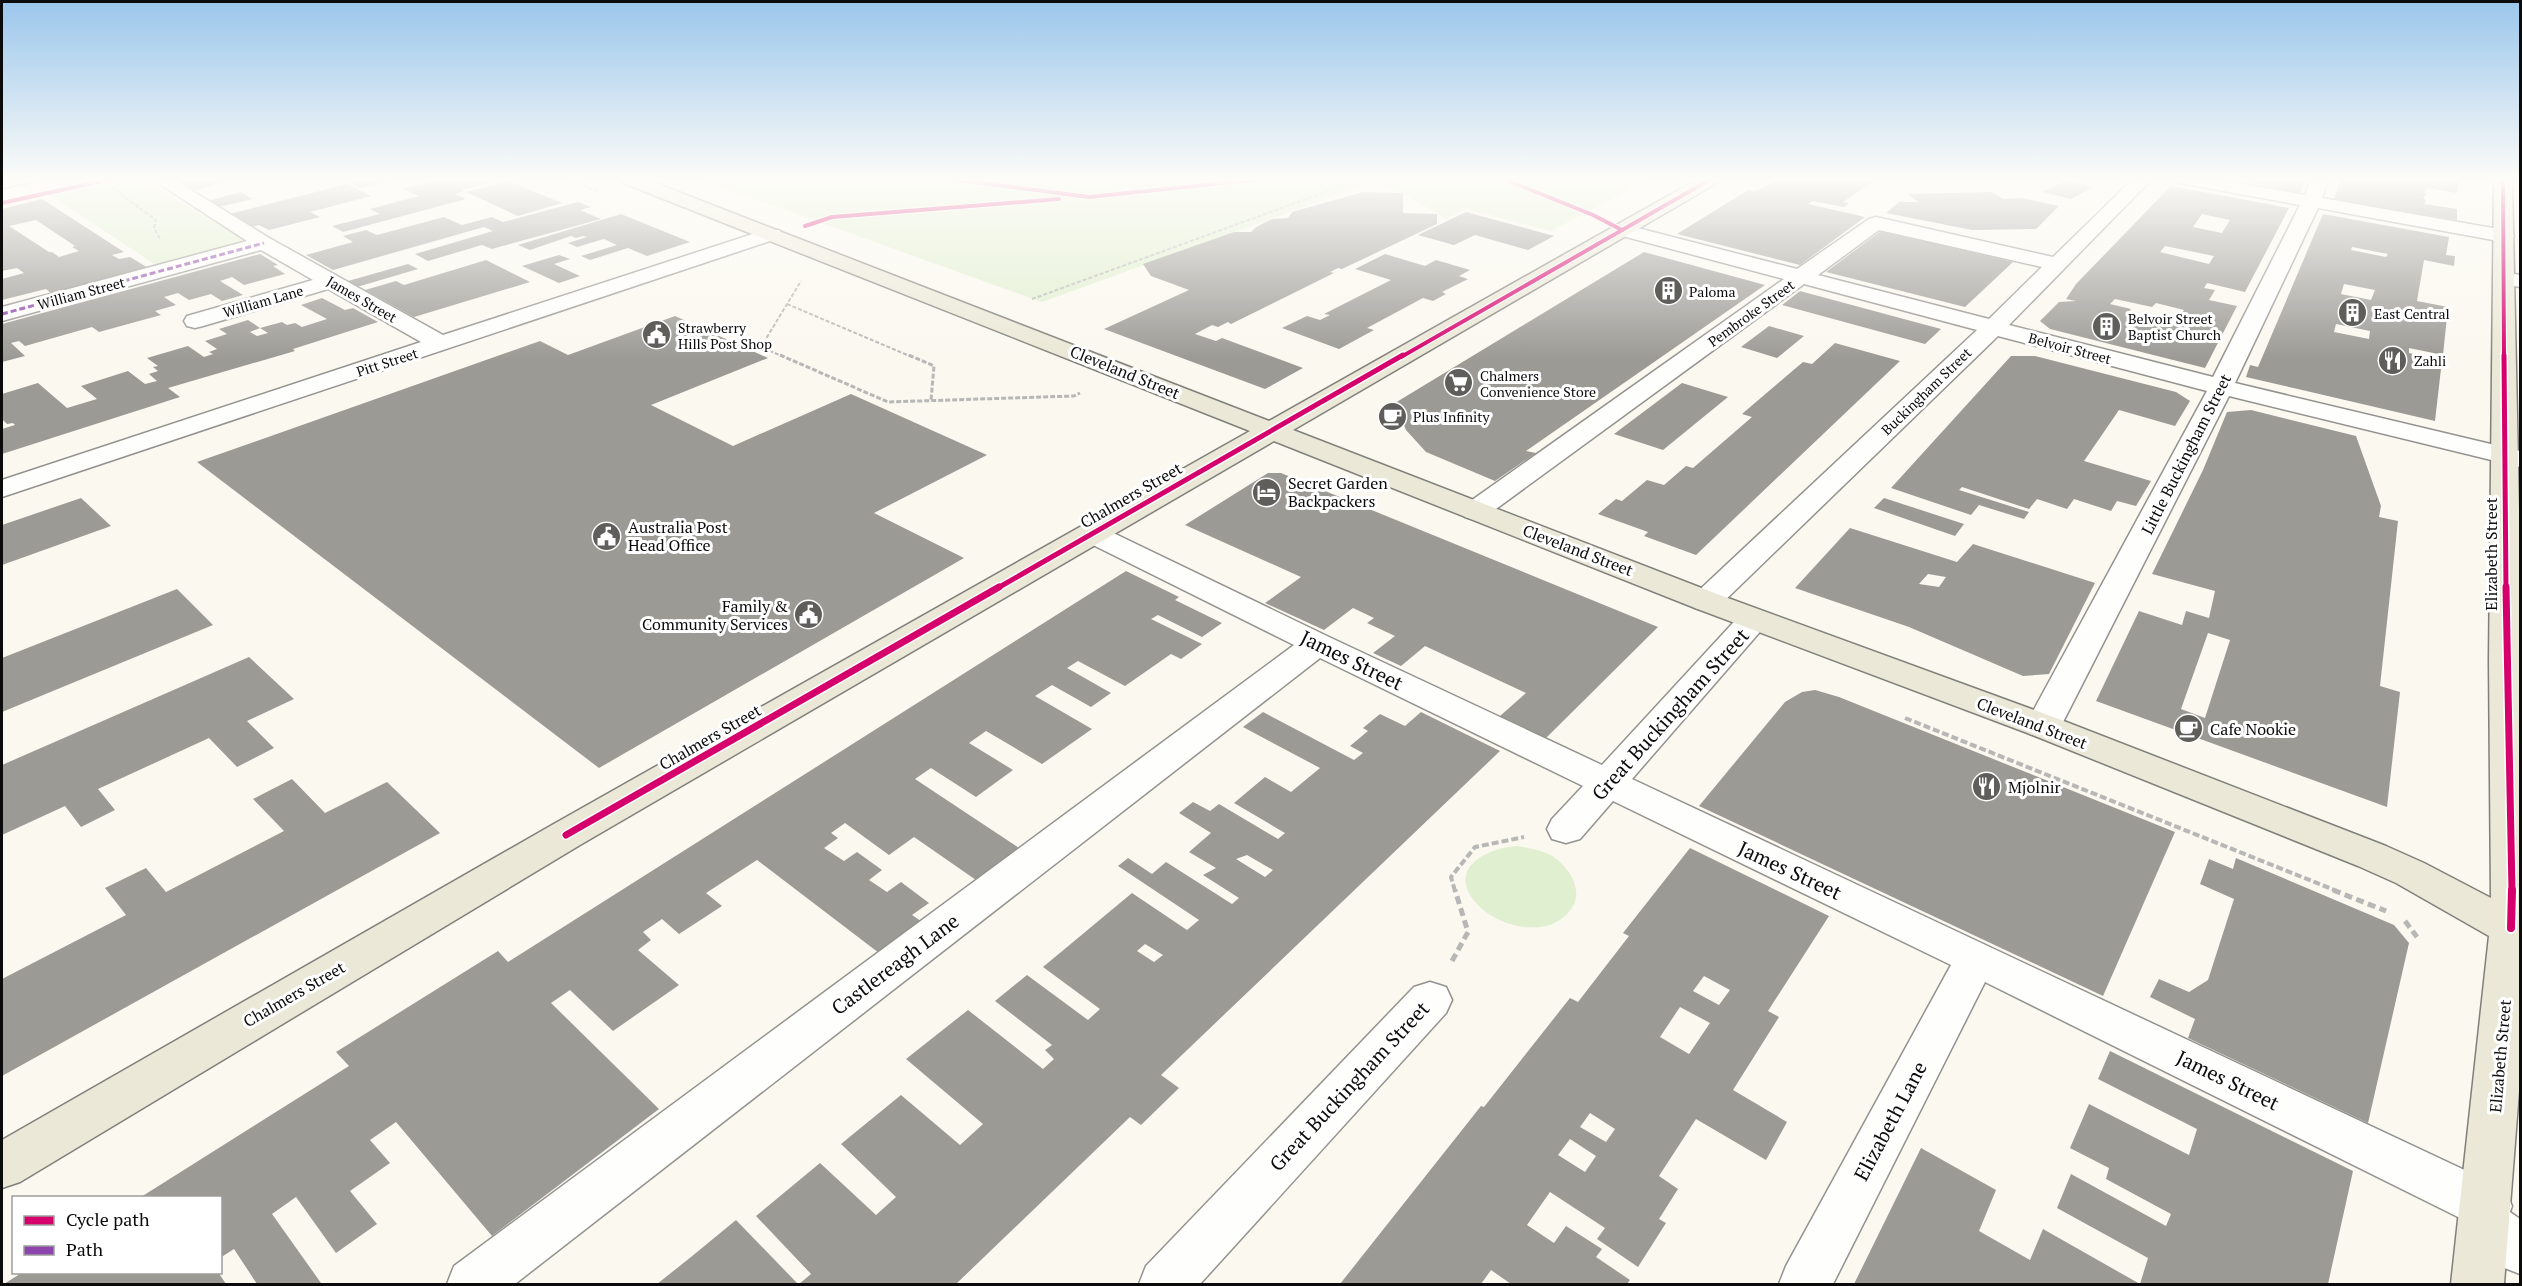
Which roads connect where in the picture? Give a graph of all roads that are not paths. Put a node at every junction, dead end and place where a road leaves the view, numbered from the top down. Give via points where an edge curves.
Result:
1 (258, 239) edge
2 (757, 239) edge
3 (785, 239) edge
4 (1606, 239) edge
5 (1655, 239) edge
6 (1854, 239) edge
7 (1947, 239) edge
8 (2082, 239) edge
9 (2292, 239) edge
10 (2510, 239) edge
11 (264, 243) junction
12 (2057, 264) junction
13 (1800, 278) junction
14 (2512, 279) edge
15 (331, 281) junction
16 (2, 314) edge
17 (195, 321) dead end
18 (1993, 328) junction
19 (441, 344) junction
20 (2221, 387) junction
21 (1270, 430) junction
22 (2512, 457) edge
23 (2, 489) edge
24 (1475, 511) junction
25 (1093, 534) junction
26 (1706, 601) junction
27 (1754, 619) junction
28 (1317, 644) junction
29 (2513, 663) edge
30 (2043, 726) junction
31 (1608, 783) junction
32 (1566, 829) road end
33 (2516, 931) edge
34 (1976, 958) junction
35 (1430, 1000) road end
36 (2, 1166) edge
37 (2497, 1227) edge
38 (473, 1284) edge
39 (1165, 1284) edge
40 (1804, 1284) edge
41 (2478, 1284) edge

1 - 11 street, James Street
2 - 19 street, Pitt Street
3 - 21 main road, Cleveland Street
4 - 21 main road, Chalmers Street
5 - 13 street, Belvoir Street
6 - 13 street, Pembroke Street
7 - 12 street, Pembroke Street
8 - 12 street, Buckingham Street
9 - 20 street, Little Buckingham Street
10 - 14 main road, Elizabeth Street
11 - 15 street, James Street
11 - 16 street, William Street
12 - 18 street, Buckingham Street
13 - 18 street, Belvoir Street
13 - 24 street, Pembroke Street
14 - 22 main road, Elizabeth Street
15 - 17 street, William Lane
15 - 19 street, James Street
18 - 20 street, Belvoir Street
18 - 26 street, Buckingham Street
19 - 23 street, Pitt Street
20 - 22 street, Belvoir Street
20 - 30 street, Little Buckingham Street
21 - 24 main road, Cleveland Street
21 - 25 main road, Chalmers Street
22 - 29 main road, Elizabeth Street
24 - 26 main road, Cleveland Street
25 - 28 street, James Street
25 - 36 main road, Chalmers Street via 576,829
26 - 27 main road, Cleveland Street
27 - 30 main road, Cleveland Street
27 - 31 street, Great Buckingham Street
28 - 31 street, James Street
28 - 38 street, Castlereagh Lane
29 - 33 main road, Elizabeth Street
30 - 33 main road, Cleveland Street via 2372,856
31 - 32 street, Great Buckingham Street
31 - 34 street, James Street
33 - 37 main road, Elizabeth Street
34 - 37 street, James Street
34 - 40 street, Elizabeth Lane
35 - 39 street, Great Buckingham Street
37 - 41 main road, Elizabeth Street

